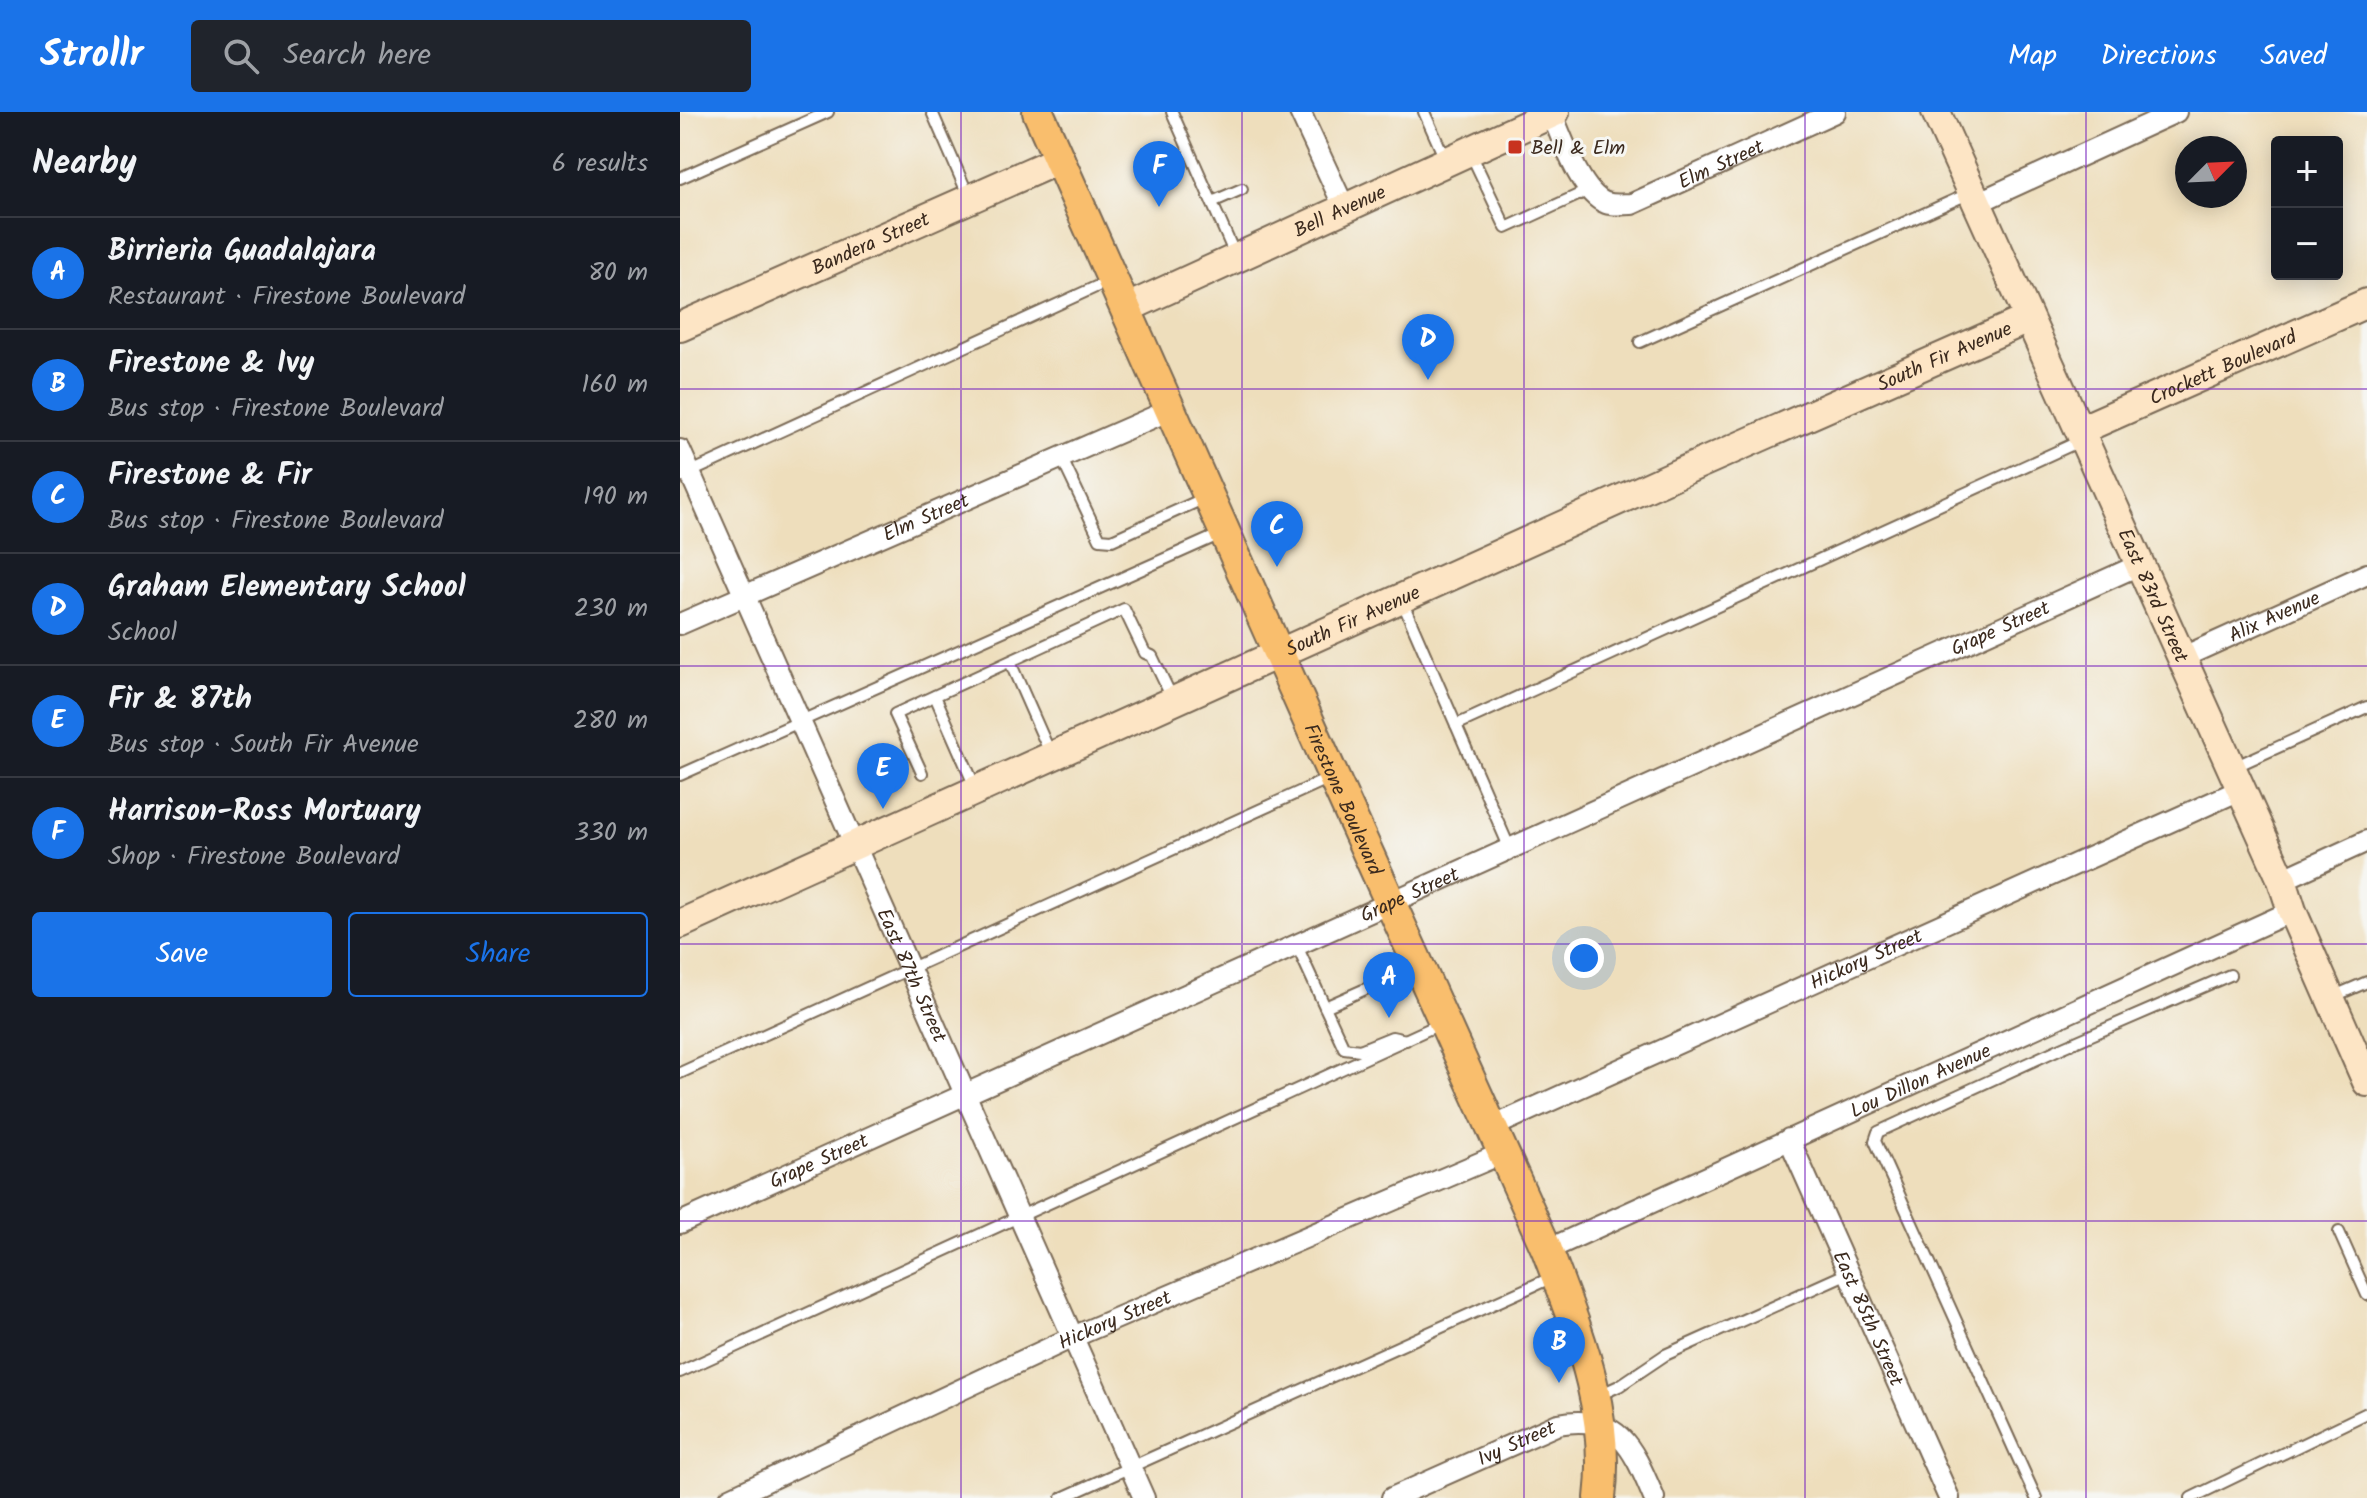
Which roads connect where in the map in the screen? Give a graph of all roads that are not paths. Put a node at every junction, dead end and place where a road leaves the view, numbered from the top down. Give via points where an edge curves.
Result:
1 (828, 112) edge
2 (932, 112) edge
3 (1038, 112) edge
4 (1172, 112) edge
5 (1300, 112) edge
6 (1424, 112) edge
7 (1835, 112) edge
8 (1936, 112) edge
9 (2176, 112) edge
10 (1553, 113) edge
11 (1458, 156) junction
12 (1060, 159) junction
13 (680, 178) edge
14 (1242, 189) dead end
15 (1596, 196) junction
16 (1974, 197) junction
17 (970, 198) junction
18 (1212, 202) junction
19 (1344, 207) junction
20 (1236, 257) junction
21 (1112, 280) junction
22 (2367, 303) edge
23 (1125, 309) junction
24 (2028, 319) junction
25 (680, 327) edge
26 (1640, 342) dead end
27 (1170, 410) junction
28 (2082, 434) junction
29 (680, 450) edge
30 (1061, 457) junction
31 (685, 474) edge
32 (1208, 496) junction
33 (1224, 532) junction
34 (2139, 565) junction
35 (2367, 574) edge
36 (744, 595) junction
37 (1401, 599) junction
38 (680, 624) edge
39 (1278, 654) junction
40 (2181, 658) junction
41 (1010, 662) junction
42 (935, 696) junction
43 (1174, 702) junction
44 (2367, 707) edge
45 (800, 721) junction
46 (1456, 725) junction
47 (1052, 758) junction
48 (922, 773) dead end
49 (680, 775) edge
50 (1333, 777) junction
51 (2235, 780) junction
52 (977, 791) junction
53 (2367, 841) edge
54 (855, 845) junction
55 (1510, 849) junction
56 (2282, 880) junction
57 (1390, 903) junction
58 (2292, 911) junction
59 (680, 924) edge
60 (1297, 946) junction
61 (1418, 966) junction
62 (910, 969) junction
63 (2230, 975) dead end
64 (2367, 982) edge
65 (2329, 998) junction
66 (1325, 1007) junction
67 (1444, 1022) junction
68 (1406, 1040) junction
69 (680, 1073) edge
70 (2367, 1082) edge
71 (966, 1095) junction
72 (1789, 1139) junction
73 (1498, 1140) junction
74 (1020, 1218) junction
75 (680, 1223) edge
76 (2339, 1232) dead end
77 (1552, 1262) junction
78 (1848, 1273) junction
79 (2367, 1295) edge
80 (1073, 1337) junction
81 (680, 1372) edge
82 (1598, 1410) junction
83 (2367, 1413) edge
84 (1131, 1468) junction
85 (730, 1498) edge
86 (1062, 1498) edge
87 (1144, 1498) edge
88 (1392, 1498) edge
89 (1600, 1498) edge
90 (1654, 1498) edge
91 (1949, 1498) edge
92 (2036, 1498) edge
93 (2191, 1498) edge

1 - 13 lane
2 - 17 lane
3 - 12 main road, Firestone Boulevard
4 - 18 lane
5 - 19 street
6 - 11 lane
7 - 15 street, Elm Street via 1632,204 1615,205
8 - 16 street, East 83rd Street
9 - 16 street
10 - 11 street, Bell Avenue
10 - 15 street
11 - 15 lane via 1506,228
11 - 19 street, Bell Avenue
12 - 17 street, Bandera Street
12 - 21 main road, Firestone Boulevard
14 - 18 lane
16 - 24 street, East 83rd Street
16 - 26 lane
17 - 25 street, Bandera Street
18 - 20 lane
19 - 20 street, Bell Avenue
20 - 23 street, Bell Avenue
21 - 23 main road, Firestone Boulevard
21 - 31 lane
22 - 28 street, Crockett Boulevard
23 - 27 main road, Firestone Boulevard
24 - 28 street, East 83rd Street
24 - 37 street, South Fir Avenue
27 - 30 street, Elm Street
27 - 32 main road, Firestone Boulevard
28 - 34 street, East 83rd Street
28 - 46 lane
29 - 31 street, East 87th Street
30 - 32 lane via 1100,539 1112,540
30 - 36 street, Elm Street
31 - 36 street, East 87th Street
32 - 33 main road, Firestone Boulevard
33 - 39 main road, Firestone Boulevard
33 - 45 lane
34 - 40 street, East 83rd Street
34 - 55 street, Grape Street
35 - 40 street, Alix Avenue
36 - 38 street, Elm Street
36 - 45 street, East 87th Street
37 - 39 street, South Fir Avenue
37 - 46 lane
39 - 43 street, South Fir Avenue
39 - 50 main road, Firestone Boulevard
40 - 51 street, East 83rd Street
41 - 42 lane
41 - 43 lane via 1124,609
41 - 47 lane
42 - 48 lane via 895,714
42 - 52 lane
43 - 47 street, South Fir Avenue
44 - 51 lane
45 - 49 lane
45 - 54 street, East 87th Street
46 - 55 lane
47 - 52 street, South Fir Avenue
50 - 57 main road, Firestone Boulevard
50 - 62 lane
51 - 56 street, East 83rd Street
51 - 73 street, Hickory Street
52 - 54 street, South Fir Avenue
53 - 56 street
54 - 59 street, South Fir Avenue
54 - 62 street, East 87th Street
55 - 57 street, Grape Street
56 - 58 street, East 83rd Street
57 - 60 street, Grape Street
57 - 61 main road, Firestone Boulevard
58 - 65 street, East 83rd Street
58 - 72 street, Lou Dillon Avenue
60 - 66 lane
60 - 71 street, Grape Street
61 - 66 lane
61 - 67 main road, Firestone Boulevard
62 - 69 lane
62 - 71 street, East 87th Street
63 - 92 lane via 1878,1132 1875,1141
64 - 65 lane
65 - 70 street, East 83rd Street
66 - 68 lane via 1344,1048 1360,1050 1392,1037
67 - 68 lane
67 - 73 main road, Firestone Boulevard
68 - 74 lane
71 - 74 street, East 87th Street
71 - 75 street, Grape Street
72 - 77 street, Lou Dillon Avenue
72 - 78 street, East 85th Street
73 - 77 main road, Firestone Boulevard
73 - 80 street, Hickory Street
74 - 80 street, East 87th Street
74 - 81 lane
76 - 79 lane
77 - 82 main road, Firestone Boulevard via 1579,1331
77 - 84 lane
78 - 82 lane via 1665,1355 1619,1386
78 - 91 street, East 85th Street
80 - 84 street, East 87th Street
80 - 85 street, Hickory Street
82 - 88 street, Ivy Street
82 - 89 main road, Firestone Boulevard
82 - 90 street via 1636,1456
83 - 93 lane
84 - 86 lane
84 - 87 street, East 87th Street

